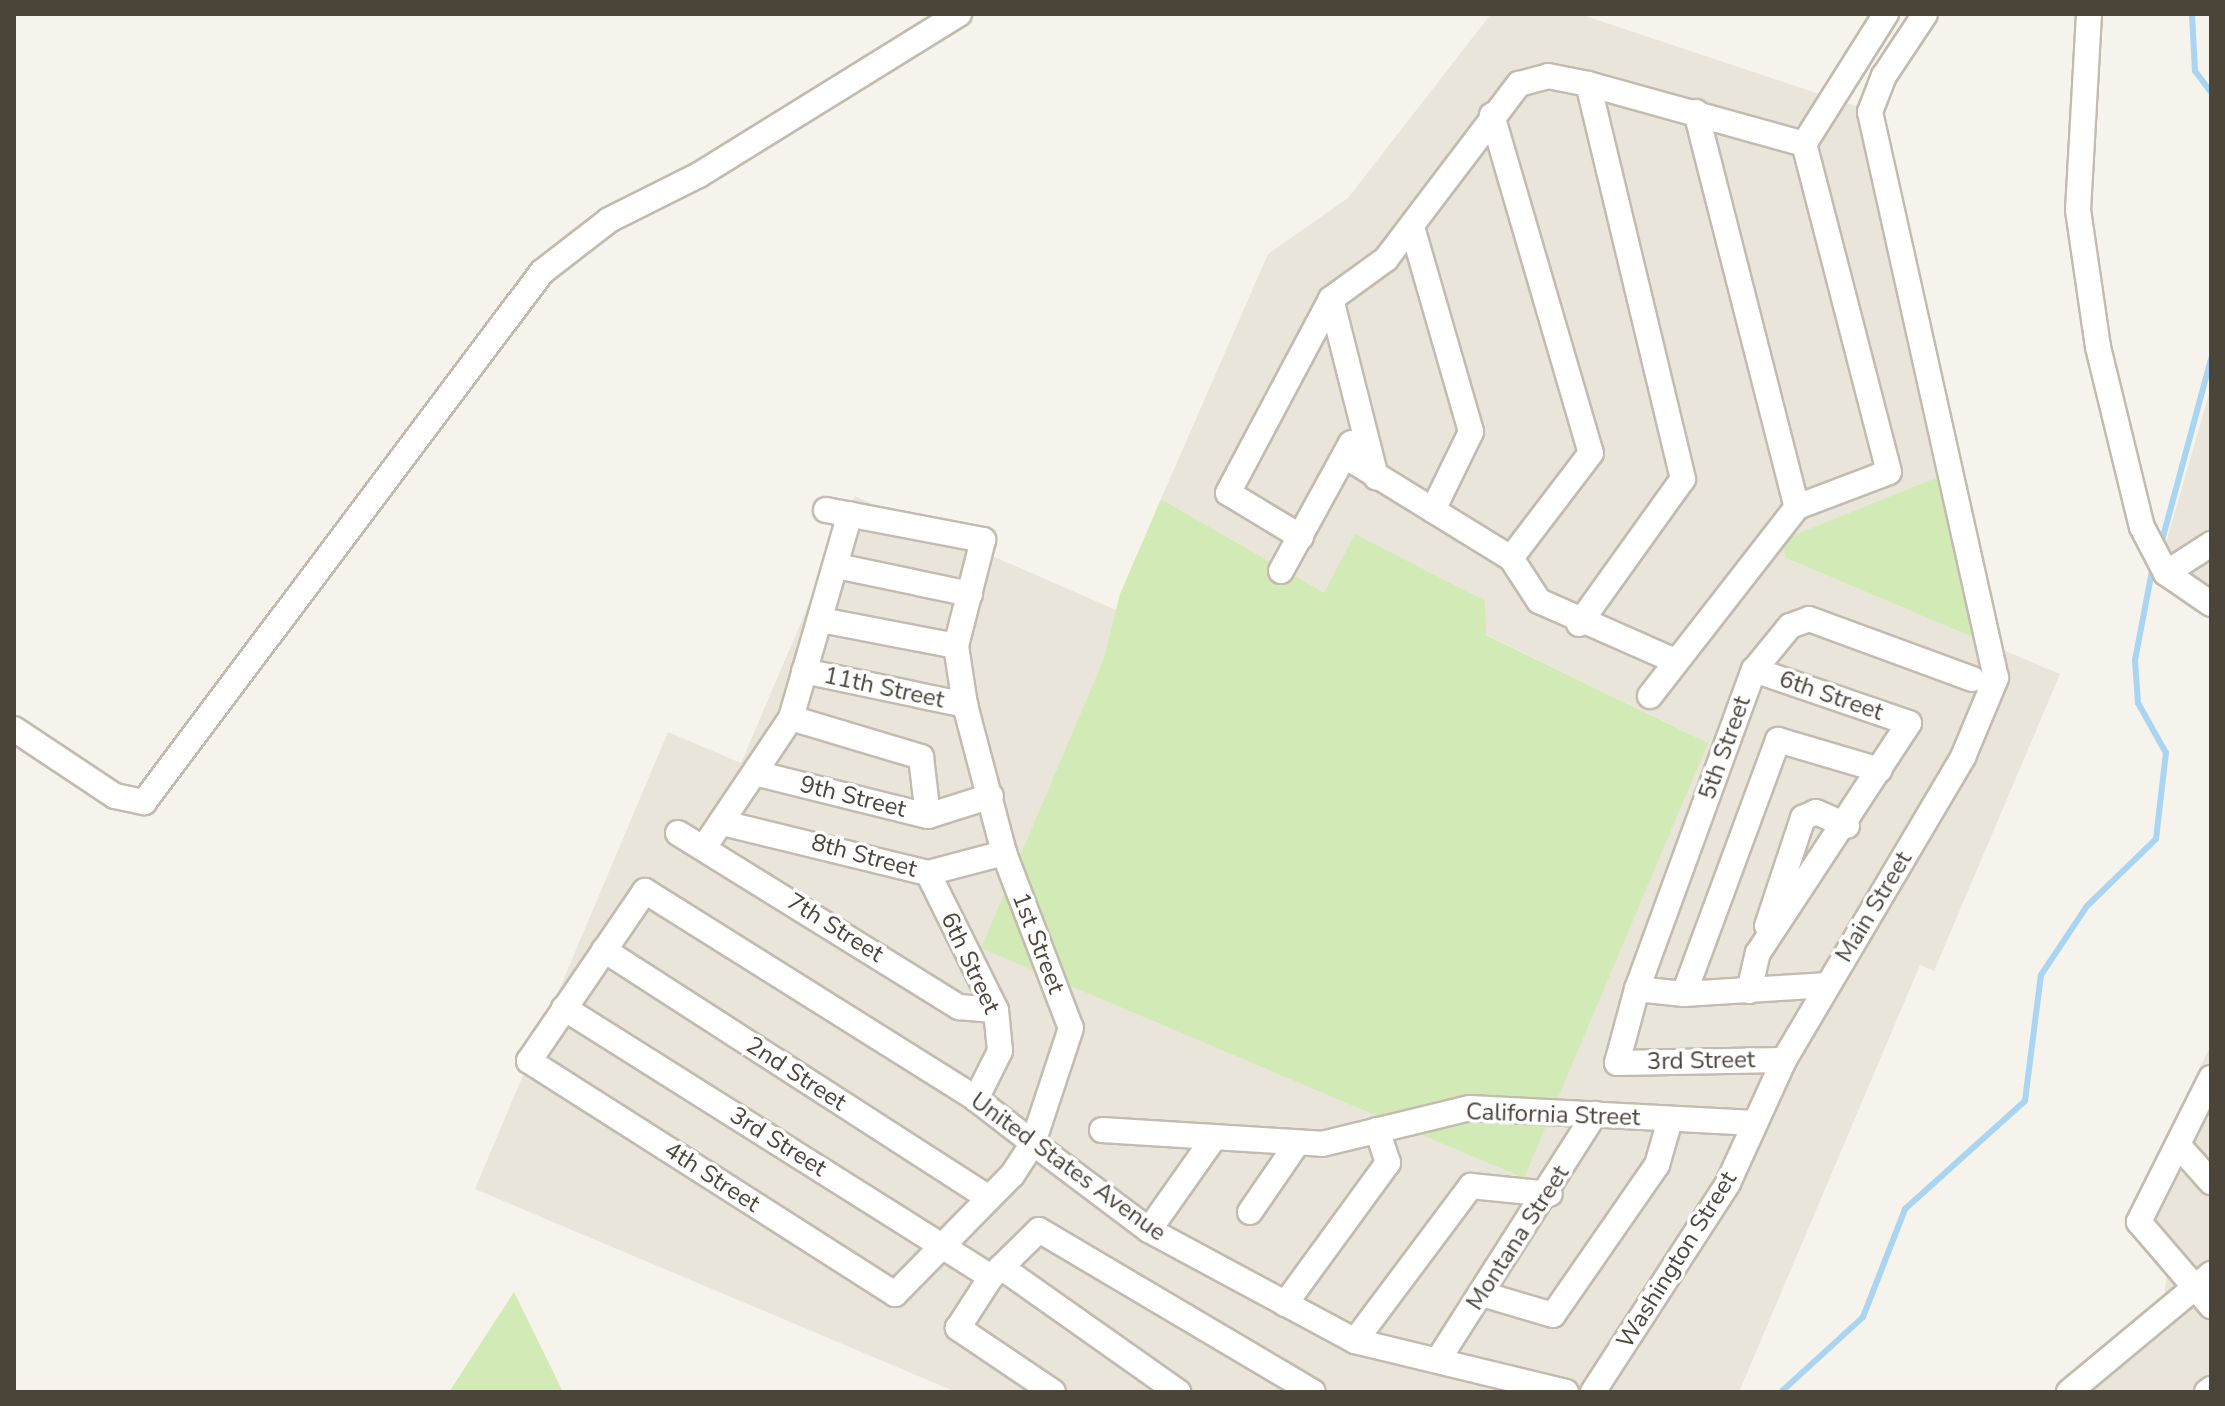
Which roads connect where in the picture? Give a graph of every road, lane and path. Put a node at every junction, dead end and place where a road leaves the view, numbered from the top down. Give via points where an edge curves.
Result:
1 (959, 14) edge
2 (1886, 14) edge
3 (1925, 14) edge
4 (2089, 14) edge
5 (1588, 84) junction
6 (1696, 112) junction
7 (1492, 115) junction
8 (1804, 144) junction
9 (1412, 227) junction
10 (1331, 299) junction
11 (1363, 421) junction
12 (1345, 456) junction
13 (1376, 477) junction
14 (1797, 507) junction
15 (826, 510) dead end
16 (1433, 510) junction
17 (850, 514) junction
18 (1301, 537) junction
19 (2211, 544) edge
20 (1511, 558) junction
21 (837, 566) junction
22 (2164, 568) junction
23 (1281, 571) dead end
24 (970, 594) junction
25 (2211, 604) edge
26 (821, 620) junction
27 (1579, 624) junction
28 (956, 646) junction
29 (1675, 661) junction
30 (1754, 670) junction
31 (804, 671) junction
32 (1982, 685) junction
33 (1650, 696) dead end
34 (965, 705) junction
35 (791, 718) junction
36 (14, 729) edge
37 (1880, 770) junction
38 (759, 774) junction
39 (991, 796) junction
40 (928, 816) junction
41 (723, 823) junction
42 (1847, 826) junction
43 (678, 833) dead end
44 (705, 846) junction
45 (1004, 853) junction
46 (928, 873) junction
47 (604, 950) junction
48 (1758, 953) junction
49 (1828, 985) junction
50 (1637, 989) junction
51 (1749, 991) junction
52 (1684, 994) junction
53 (564, 1008) junction
54 (996, 1010) junction
55 (1784, 1060) junction
56 (1617, 1063) joint
57 (2211, 1078) edge
58 (976, 1099) junction
59 (1595, 1114) junction
60 (1670, 1120) junction
61 (1755, 1123) junction
62 (1102, 1130) dead end
63 (1377, 1130) junction
64 (1211, 1142) junction
65 (1033, 1143) junction
66 (1296, 1145) junction
67 (2178, 1145) junction
68 (2211, 1182) edge
69 (1550, 1194) junction
70 (989, 1198) junction
71 (1250, 1212) dead end
72 (1149, 1230) junction
73 (943, 1246) junction
74 (996, 1272) junction
75 (2206, 1289) edge
76 (895, 1294) joint
77 (1482, 1294) junction
78 (1285, 1304) junction
79 (1355, 1341) junction
80 (1438, 1360) junction
81 (1053, 1392) edge
82 (1178, 1392) edge
83 (1313, 1392) edge
84 (1566, 1392) edge
85 (1593, 1392) edge
86 (2069, 1392) edge

1 - 36 street via 699,175 609,220 542,272 144,802 115,796
2 - 8 street
3 - 32 street via 1884,76 1870,112 1996,678
4 - 22 street via 2079,196 2085,279 2142,527
5 - 6 street
5 - 7 street via 1548,76 1519,84
5 - 27 street via 1683,479
6 - 8 street
6 - 14 street
7 - 9 street
7 - 20 street via 1591,453
8 - 14 street via 1889,472
9 - 10 street via 1386,259
9 - 16 street via 1471,432
10 - 11 street
10 - 18 street via 1228,493
11 - 12 street
11 - 13 street
12 - 13 street
12 - 18 street
13 - 16 street
14 - 29 street
15 - 17 street
16 - 20 street
17 - 21 street
17 - 24 street, 1st Street via 983,540
18 - 23 street
19 - 22 street
20 - 27 street via 1539,601
21 - 24 street
21 - 26 street
22 - 25 street
24 - 28 street, 1st Street
26 - 28 street
26 - 31 street
27 - 29 street
28 - 34 street, 1st Street
29 - 33 street
30 - 32 street, 5th Street via 1790,626 1809,619
30 - 37 street, 6th Street via 1909,723
30 - 50 street, 5th Street
31 - 34 street, 11th Street
31 - 35 street
32 - 49 street, Main Street via 1963,757
34 - 39 street, 1st Street
35 - 38 street
35 - 40 street via 921,757
37 - 42 street
37 - 52 street via 1778,740
38 - 40 street, 9th Street
38 - 41 street
39 - 40 street, 9th Street
39 - 45 street, 1st Street
41 - 44 street
41 - 46 street, 8th Street
42 - 48 street
42 - 48 street via 1816,812 1803,818
43 - 44 street, 7th Street
44 - 54 street, 7th Street via 959,1007
45 - 46 street, 8th Street
45 - 65 street, 1st Street via 1071,1028
46 - 54 street, 6th Street
47 - 53 street
47 - 58 street, United States Avenue via 645,891
47 - 70 street, 2nd Street
48 - 51 street
49 - 51 street
49 - 55 street, Main Street
50 - 52 street
50 - 56 street, 5th Street
51 - 52 street
53 - 73 street, 3rd Street
53 - 76 street, 4th Street via 529,1061
54 - 58 street, 6th Street via 1000,1051
55 - 56 street, 3rd Street
55 - 61 street, Main Street
57 - 67 street
58 - 65 street, United States Avenue
59 - 60 street, California Street
59 - 63 street, California Street via 1470,1108
59 - 69 street, Montana Street
60 - 61 street, California Street
60 - 77 street via 1657,1165 1553,1315
61 - 85 street, Washington Street via 1671,1278
62 - 64 street, California Street
63 - 66 street, California Street
63 - 78 street via 1388,1163
64 - 66 street, California Street
64 - 72 street
65 - 70 street, 1st Street
65 - 72 street, United States Avenue
66 - 71 street
67 - 68 street
67 - 75 street via 2139,1222
69 - 77 street, Montana Street
69 - 79 street via 1471,1186
70 - 73 street, 1st Street
72 - 78 street, United States Avenue
73 - 74 street, 3rd Street
73 - 76 street, 1st Street
74 - 81 street via 958,1328
74 - 82 street
74 - 83 street via 1039,1230
75 - 86 street
77 - 80 street, Montana Street
78 - 79 street, United States Avenue
79 - 80 street, United States Avenue
80 - 84 street, United States Avenue

